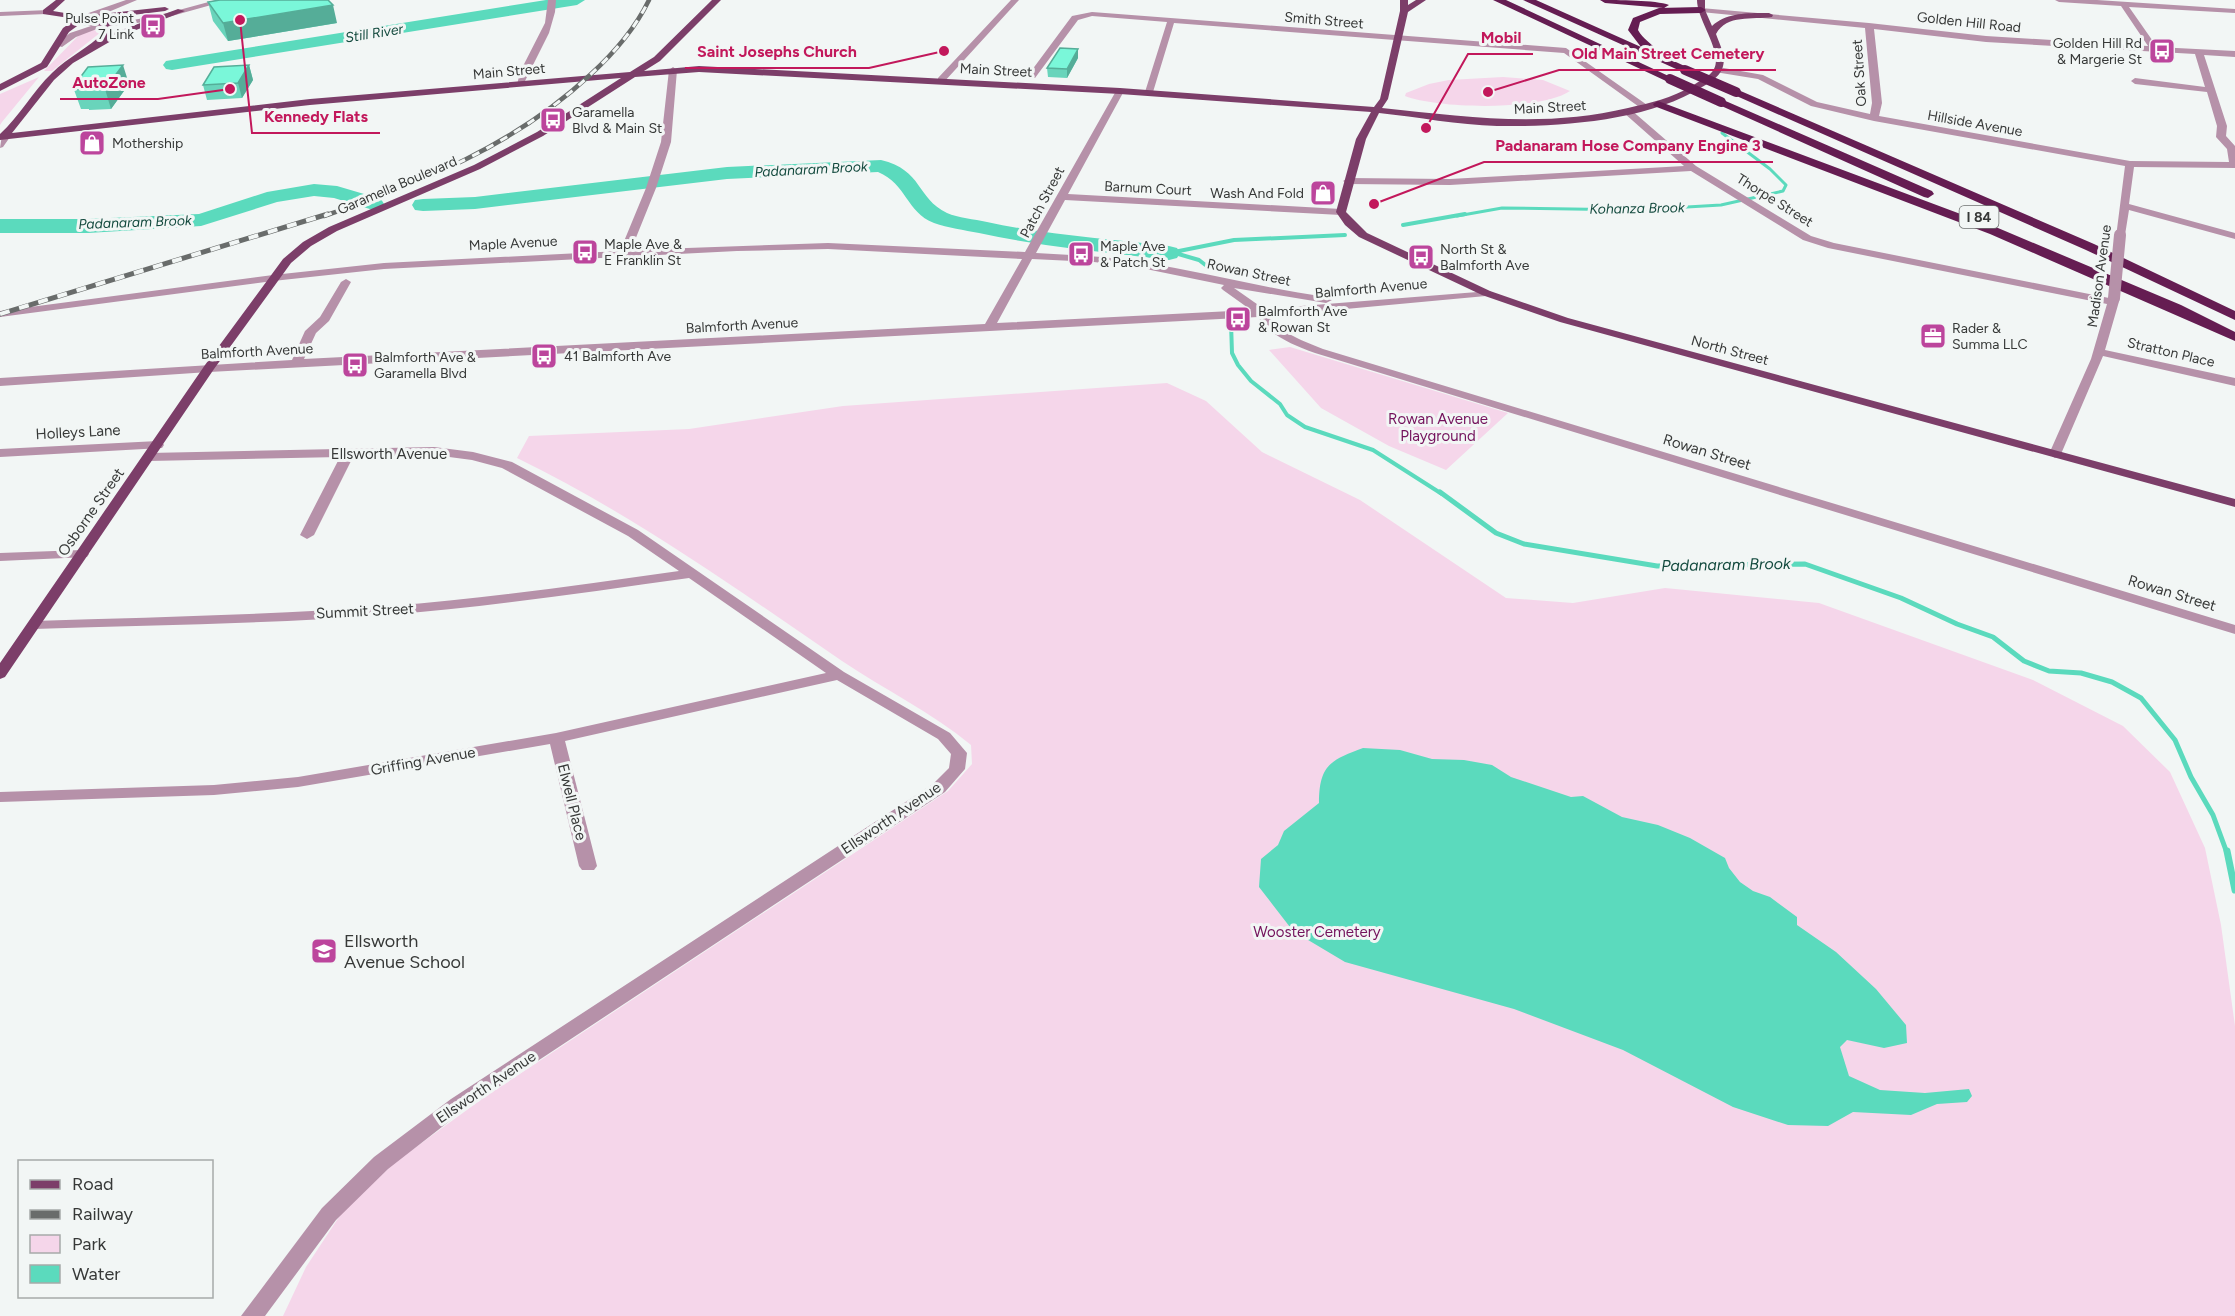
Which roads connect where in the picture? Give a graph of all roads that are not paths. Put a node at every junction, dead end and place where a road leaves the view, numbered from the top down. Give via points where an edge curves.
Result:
1 (61, 0) edge
2 (133, 0) edge
3 (223, 0) edge
4 (552, 0) edge
5 (717, 0) edge
6 (1016, 0) edge
7 (1404, 0) edge
8 (1422, 0) edge
9 (1498, 0) edge
10 (1528, 0) edge
11 (1605, 0) edge
12 (2059, 0) edge
13 (2123, 4) junction
14 (1701, 5) edge
15 (182, 9) junction
16 (1404, 11) junction
17 (2235, 11) edge
18 (46, 12) junction
19 (0, 14) edge
20 (1769, 15) junction
21 (83, 18) junction
22 (1171, 21) junction
23 (106, 25) junction
24 (1869, 25) junction
25 (1712, 34) junction
26 (1397, 40) junction
27 (98, 43) junction
28 (59, 45) junction
29 (2154, 50) junction
30 (2199, 52) junction
31 (2235, 54) edge
32 (673, 70) junction
33 (1684, 70) junction
34 (1718, 70) junction
35 (635, 73) junction
36 (1032, 76) dead end
37 (941, 80) junction
38 (2135, 81) dead end
39 (520, 83) junction
40 (0, 88) edge
41 (1120, 90) junction
42 (2211, 90) junction
43 (1149, 92) junction
44 (1651, 106) junction
45 (1375, 110) junction
46 (1627, 111) junction
47 (1874, 118) junction
48 (3, 136) edge
49 (2130, 164) junction
50 (2235, 165) edge
51 (1693, 168) junction
52 (1348, 181) junction
53 (1061, 197) junction
54 (2124, 206) junction
55 (1341, 212) junction
56 (2235, 236) edge
57 (624, 254) junction
58 (1031, 255) junction
59 (1187, 274) junction
60 (273, 278) junction
61 (346, 282) dead end
62 (1486, 293) junction
63 (2113, 300) junction
64 (1377, 302) junction
65 (1261, 313) junction
66 (2186, 313) junction
67 (0, 314) edge
68 (2235, 316) edge
69 (990, 327) junction
70 (2235, 337) edge
71 (2100, 352) junction
72 (296, 364) junction
73 (209, 368) junction
74 (0, 382) edge
75 (2235, 382) edge
76 (158, 445) junction
77 (0, 453) edge
78 (348, 453) junction
79 (2055, 454) junction
80 (149, 457) junction
81 (2235, 503) edge
82 (307, 535) dead end
83 (82, 554) junction
84 (0, 557) edge
85 (693, 573) junction
86 (34, 625) junction
87 (2235, 630) edge
88 (0, 673) edge
89 (839, 675) junction
90 (556, 738) junction
91 (0, 797) edge
92 (588, 866) dead end
93 (252, 1316) edge

1 - 18 main road
2 - 21 street
3 - 15 street
4 - 39 street via 549,27
5 - 35 main road, Garamella Boulevard via 672,46
6 - 37 street
7 - 16 main road
8 - 16 main road
9 - 66 highway, I 84, bridge
10 - 33 highway, I 84
11 - 14 highway
12 - 13 street
13 - 17 street
13 - 29 street
14 - 20 street, Golden Hill Road
14 - 25 main road
14 - 33 highway via 1650,13 1634,24 1640,41
15 - 21 main road
15 - 23 street
15 - 27 main road
16 - 26 main road
18 - 19 street
18 - 21 main road
20 - 24 street, Golden Hill Road
20 - 25 main road via 1721,22
21 - 23 street via 83,23
21 - 28 main road via 66,30
22 - 26 street, Smith Street
22 - 36 street, Smith Street via 1080,15
22 - 43 street
23 - 27 main road via 108,32
23 - 28 street via 73,35
24 - 29 street, Golden Hill Road via 1986,39
24 - 47 street, Oak Street via 1877,103
25 - 34 main road via 1720,59
26 - 44 street, Smith Street via 1566,51
26 - 45 main road via 1383,99
27 - 48 main road via 57,72
28 - 40 main road via 44,65
29 - 30 street, Golden Hill Road
30 - 31 street, Golden Hill Road
30 - 42 street
32 - 35 main road, Main Street
32 - 37 main road, Main Street via 730,69
32 - 57 street via 666,142
33 - 68 highway, I 84, bridge via 2090,247
34 - 44 main road, Main Street via 1684,94
34 - 47 street, Hillside Avenue via 1760,77 1814,104
35 - 39 main road, Main Street
35 - 60 main road, Garamella Boulevard via 505,154 333,229 307,244
37 - 41 main road, Main Street
38 - 42 street
39 - 48 main road, Main Street via 294,103
41 - 43 main road, Main Street
41 - 53 street, Patch Street
42 - 50 street via 2222,126 2221,137 2232,148
43 - 45 main road, Main Street
44 - 46 main road, Main Street
44 - 66 highway via 1977,225
45 - 46 main road, Main Street via 1529,124 1572,122
45 - 52 main road
46 - 51 street, Thorpe Street
47 - 49 street, Hillside Avenue
49 - 50 street, Hillside Avenue
49 - 54 street, Madison Avenue
51 - 52 street via 1450,182
51 - 63 street, Thorpe Street via 1807,237 1832,246
52 - 55 main road
53 - 55 street, Barnum Court
53 - 58 street, Patch Street
54 - 56 street
54 - 63 street, Madison Avenue, bridge
55 - 62 main road, North Street via 1363,235
57 - 58 street, Maple Avenue via 828,246
57 - 60 street, Maple Avenue via 384,266
58 - 59 street, Rowan Street via 1094,259
58 - 69 street, Patch Street
59 - 64 street, Rowan Street via 1281,294
59 - 65 street, Rowan Street via 1245,298
60 - 67 street, Maple Avenue
60 - 73 main road, Garamella Boulevard
61 - 72 street via 325,319 311,331
62 - 64 street, Balmforth Avenue
62 - 79 main road, North Street via 1564,320
63 - 71 street, Madison Avenue
64 - 65 street, Balmforth Avenue
65 - 69 street, Balmforth Avenue
65 - 87 street, Rowan Street via 1270,327 1319,351
66 - 70 highway, I 84
69 - 72 street, Balmforth Avenue
71 - 75 street, Stratton Place
71 - 79 street, Madison Avenue
72 - 73 street, Balmforth Avenue
73 - 74 street, Balmforth Avenue
73 - 76 main road, Osborne Street
76 - 77 street, Holleys Lane
76 - 80 main road, Osborne Street
78 - 80 street, Ellsworth Avenue
78 - 82 street
78 - 85 street, Ellsworth Avenue via 434,451 507,465 633,533
79 - 81 main road, North Street
80 - 83 main road, Osborne Street
83 - 84 street
83 - 86 main road, Osborne Street
85 - 86 street, Summit Street via 436,607
85 - 89 street, Ellsworth Avenue
86 - 88 main road, Osborne Street
89 - 90 street, Griffing Avenue
89 - 93 street, Ellsworth Avenue via 944,736 959,753 957,769 939,788 458,1104 381,1163 330,1214
90 - 91 street, Griffing Avenue via 297,782 214,790
90 - 92 street, Elwell Place

